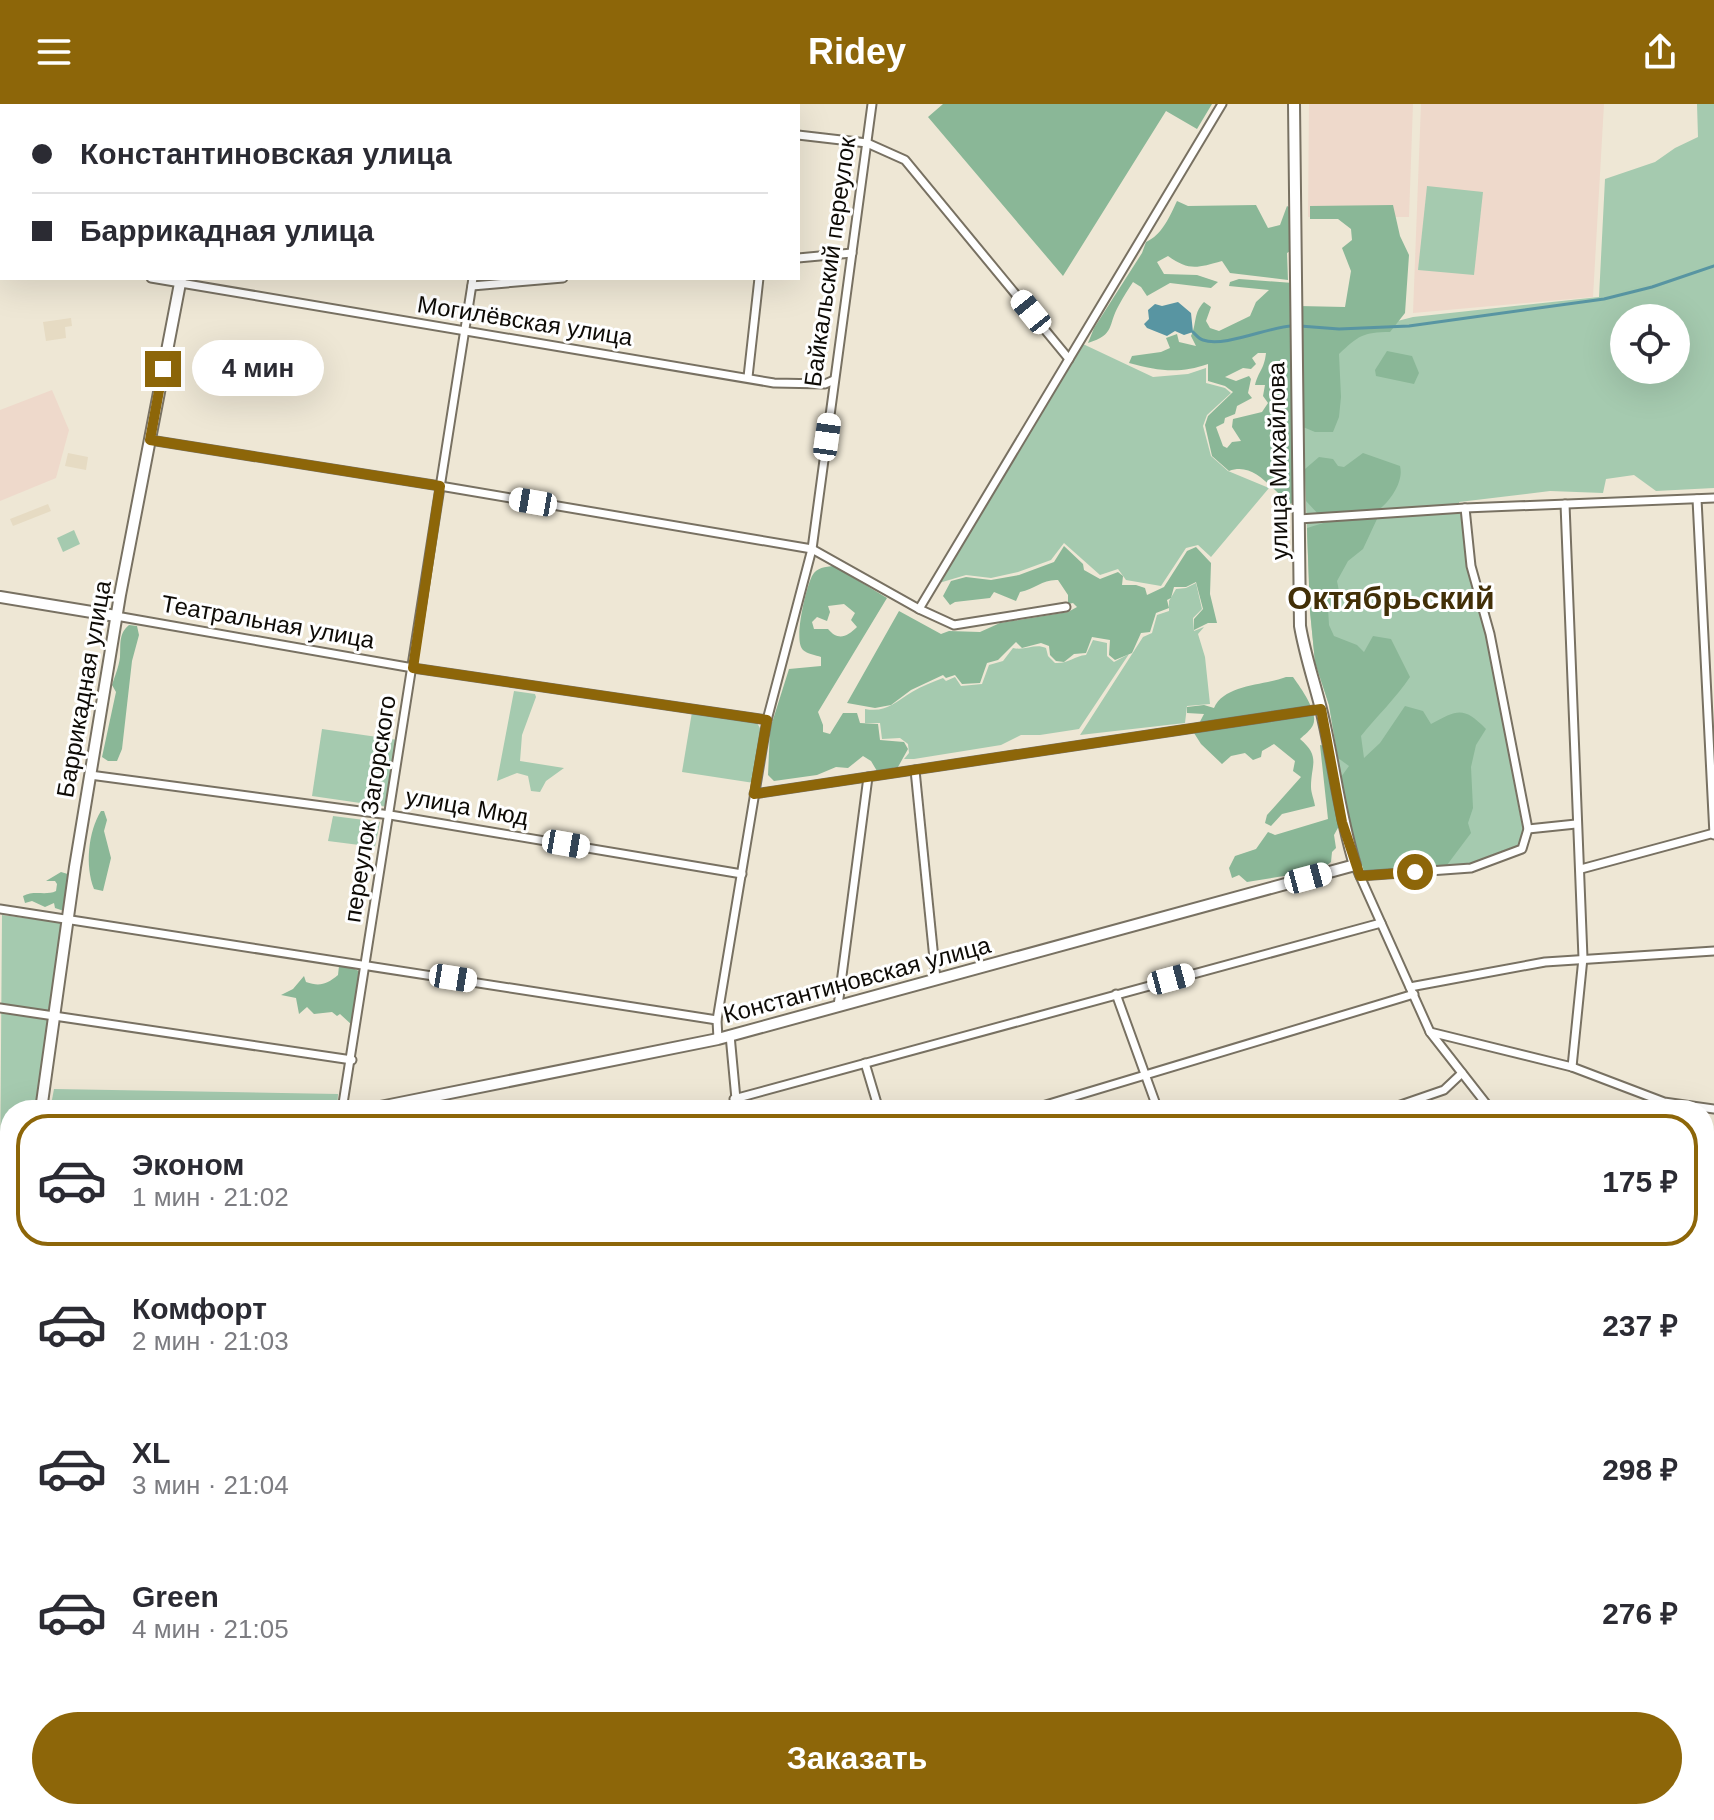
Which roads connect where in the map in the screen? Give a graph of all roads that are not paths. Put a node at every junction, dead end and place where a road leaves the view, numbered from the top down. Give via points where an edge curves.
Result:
1 (872, 104) edge
2 (1222, 104) edge
3 (1294, 104) edge
4 (800, 135) edge
5 (867, 143) junction
6 (852, 253) junction
7 (800, 258) edge
8 (180, 280) edge
9 (518, 280) edge
10 (759, 280) edge
11 (473, 282) edge
12 (465, 332) junction
13 (1069, 359) junction
14 (748, 377) junction
15 (834, 380) junction
16 (150, 440) junction
17 (440, 486) junction
18 (1714, 498) edge
19 (1697, 499) junction
20 (1565, 504) junction
21 (1465, 508) junction
22 (1299, 519) junction
23 (812, 549) junction
24 (0, 597) edge
25 (1066, 607) dead end
26 (919, 609) junction
27 (116, 616) junction
28 (413, 668) junction
29 (1321, 709) junction
30 (767, 720) junction
31 (915, 770) junction
32 (90, 775) junction
33 (868, 777) junction
34 (754, 794) junction
35 (390, 815) junction
36 (1576, 824) junction
37 (1528, 829) junction
38 (1714, 834) edge
39 (1581, 869) junction
40 (1358, 870) junction
41 (742, 874) junction
42 (0, 909) edge
43 (69, 919) junction
44 (1381, 923) junction
45 (1714, 951) edge
46 (1583, 958) junction
47 (365, 964) junction
48 (936, 979) junction
49 (1412, 991) junction
50 (1116, 994) junction
51 (838, 1006) junction
52 (0, 1008) edge
53 (54, 1015) junction
54 (717, 1020) junction
55 (1430, 1032) junction
56 (730, 1035) junction
57 (718, 1039) junction
58 (352, 1060) junction
59 (865, 1063) junction
60 (1572, 1067) junction
61 (1462, 1073) junction
62 (1147, 1074) junction
63 (734, 1099) joint
64 (42, 1100) edge
65 (344, 1100) edge
66 (415, 1100) edge
67 (876, 1100) edge
68 (1062, 1100) edge
69 (1155, 1100) edge
70 (1415, 1100) edge
71 (1483, 1100) edge
72 (1659, 1100) edge

1 - 5 street, Байкальский переулок
2 - 13 street
3 - 22 street, улица Михайлова
4 - 5 street
5 - 6 street, Байкальский переулок
5 - 13 street via 895,154 916,171
6 - 7 street
6 - 15 street, Байкальский переулок
8 - 12 street, Могилёвская улица
8 - 16 street, Баррикадная улица
9 - 11 street
10 - 14 street
11 - 12 street, переулок Загорского
12 - 14 street, Могилёвская улица
12 - 17 street, переулок Загорского
13 - 26 street
14 - 15 street, Могилёвская улица via 774,383
15 - 23 street, Байкальский переулок
16 - 17 street
16 - 27 street, Баррикадная улица
17 - 23 street
17 - 28 street, переулок Загорского
18 - 19 street
19 - 20 street
19 - 38 street
20 - 21 street
20 - 36 street
21 - 22 street
21 - 37 street via 1471,566 1490,634
22 - 29 street, улица Михайлова via 1300,626
23 - 26 street
23 - 30 street, Байкальский переулок
24 - 27 street, Театральная улица
25 - 26 street via 954,625
27 - 28 street, Театральная улица
27 - 32 street, Баррикадная улица
28 - 30 street, Театральная улица
28 - 35 street, переулок Загорского
29 - 31 street
29 - 40 street, улица Михайлова via 1342,822
30 - 34 street, Байкальский переулок
31 - 33 street
31 - 48 street
32 - 35 street, улица Мюд
32 - 43 street, Баррикадная улица
33 - 34 street
33 - 51 street
34 - 41 street, Байкальский переулок
35 - 41 street, улица Мюд
35 - 47 street, переулок Загорского
36 - 37 street
36 - 39 street
37 - 40 street, Константиновская улица via 1522,849 1471,868
38 - 39 street
39 - 46 street
40 - 44 street, улица Михайлова
40 - 48 street, Константиновская улица
41 - 54 street, Байкальский переулок
42 - 43 street
43 - 47 street
43 - 53 street, Баррикадная улица
44 - 49 street, улица Михайлова
44 - 50 street
45 - 46 street
46 - 49 street
46 - 60 street
47 - 54 street
47 - 58 street, переулок Загорского
48 - 51 street, Константиновская улица
49 - 55 street, улица Михайлова
49 - 62 street
50 - 59 street
50 - 62 street
51 - 56 street, Константиновская улица
52 - 53 street
53 - 58 street
53 - 64 street, Баррикадная улица
54 - 57 street, Байкальский переулок
55 - 60 street
55 - 61 street, улица Михайлова
56 - 57 street, Константиновская улица
56 - 63 street
57 - 66 street, Константиновская улица
58 - 65 street, переулок Загорского
59 - 63 street
59 - 67 street
60 - 72 street
61 - 70 street via 1444,1090
61 - 71 street, улица Михайлова
62 - 68 street
62 - 69 street

